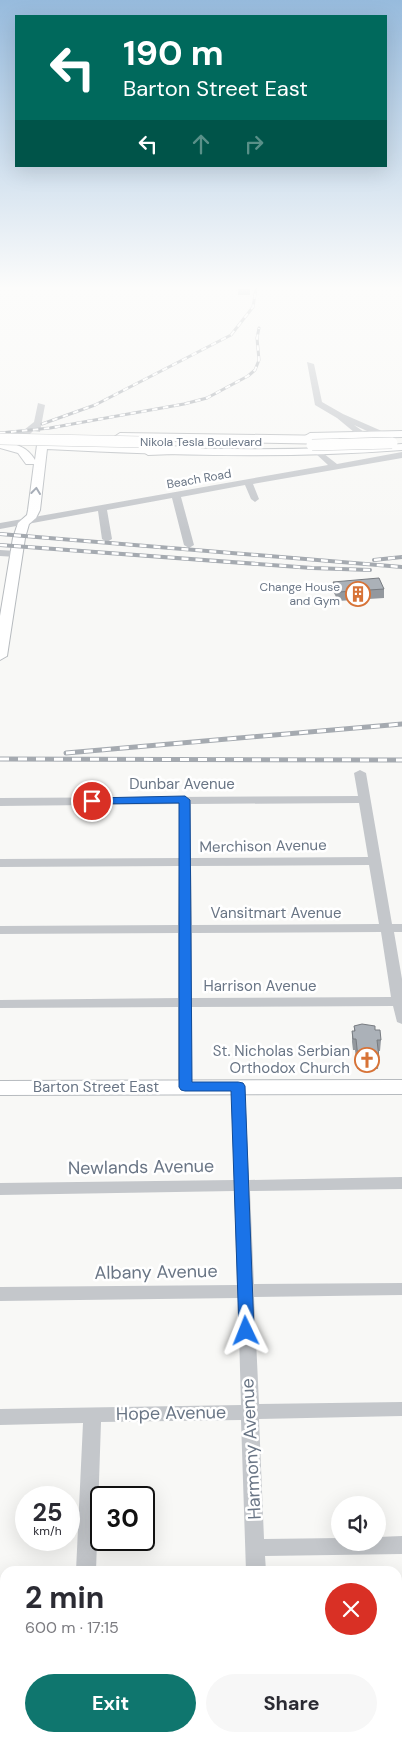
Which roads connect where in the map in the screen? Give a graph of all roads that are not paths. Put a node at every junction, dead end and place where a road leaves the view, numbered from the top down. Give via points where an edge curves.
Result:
1 (311, 370) edge
2 (41, 405) dead end
3 (340, 416) junction
4 (38, 423) junction
5 (381, 434) junction
6 (402, 434) edge
7 (365, 437) junction
8 (0, 441) edge
9 (37, 441) junction
10 (87, 442) junction
11 (400, 442) edge
12 (313, 445) junction
13 (145, 446) junction
14 (380, 448) junction
15 (402, 456) edge
16 (35, 464) junction
17 (335, 467) junction
18 (248, 482) junction
19 (176, 496) junction
20 (255, 499) dead end
21 (102, 509) junction
22 (34, 510) junction
23 (58, 517) junction
24 (24, 523) junction
25 (0, 526) edge
26 (106, 540) dead end
27 (189, 545) dead end
28 (0, 553) edge
29 (16, 557) junction
30 (0, 558) edge
31 (5, 600) edge
32 (0, 656) edge
33 (360, 774) dead end
34 (364, 799) junction
35 (185, 800) junction
36 (0, 802) edge
37 (376, 861) junction
38 (0, 863) edge
39 (185, 863) junction
40 (402, 928) edge
41 (385, 929) junction
42 (0, 930) edge
43 (185, 930) junction
44 (399, 1001) junction
45 (185, 1003) junction
46 (0, 1004) edge
47 (402, 1019) edge
48 (238, 1086) junction
49 (185, 1087) junction
50 (402, 1087) edge
51 (0, 1088) edge
52 (402, 1183) edge
53 (241, 1185) junction
54 (0, 1189) edge
55 (402, 1289) edge
56 (245, 1291) junction
57 (0, 1294) edge
58 (402, 1409) edge
59 (249, 1411) junction
60 (92, 1414) junction
61 (0, 1417) edge
62 (402, 1545) edge
63 (256, 1548) junction
64 (86, 1566) edge
65 (256, 1566) edge

1 - 3 street via 318,403
2 - 4 street
3 - 5 street
3 - 7 street
4 - 8 street via 25,433
4 - 9 street
5 - 6 main road
5 - 7 main road
5 - 14 street via 384,442
7 - 10 main road
7 - 11 highway
7 - 12 highway, bridge
7 - 14 street
8 - 9 main road
8 - 13 highway, Nikola Tesla Boulevard, bridge
8 - 16 main road via 23,452
9 - 10 main road
9 - 16 main road
10 - 12 highway
10 - 13 main road
10 - 16 main road via 55,452
11 - 12 highway, bridge
11 - 14 main road
12 - 13 highway
12 - 14 main road
12 - 17 street
15 - 17 street, Beach Road
22 -> 16 main road
16 - 24 main road via 20,516
17 - 18 street, Beach Road
18 - 19 street, Beach Road
18 - 20 street
19 - 21 street, Beach Road
19 - 27 street
21 - 23 street, Beach Road
21 - 26 street
22 - 23 street via 42,516
22 - 24 main road
23 - 24 street, Beach Road
24 - 25 street, Beach Road
24 - 29 main road
28 - 29 street
29 - 30 street
29 - 31 main road
31 - 32 main road
33 - 34 street
34 - 35 street, Dunbar Avenue
34 - 37 street
35 - 36 street, Dunbar Avenue
35 - 39 street
37 - 39 street, Merchison Avenue
37 - 41 street
38 - 39 street, Merchison Avenue
39 - 43 street
40 - 41 street, Vansitmart Avenue
41 - 43 street, Vansitmart Avenue
41 - 44 street
42 - 43 street, Vansitmart Avenue
43 - 45 street
44 - 45 street, Harrison Avenue
44 - 47 street
45 - 46 street, Harrison Avenue
45 - 49 street
48 - 49 main road, Barton Street East
48 - 50 main road, Barton Street East
48 - 53 street, Harmony Avenue
49 - 51 main road, Barton Street East
52 - 53 street, Newlands Avenue
53 - 54 street, Newlands Avenue
53 - 56 street, Harmony Avenue
55 - 56 street, Albany Avenue
56 - 57 street, Albany Avenue
56 - 59 street, Harmony Avenue
58 - 59 street, Hope Avenue
59 - 60 street, Hope Avenue
59 - 63 street, Harmony Avenue
60 - 61 street, Hope Avenue
60 - 64 street
62 - 63 street
63 - 65 street, Harmony Avenue

